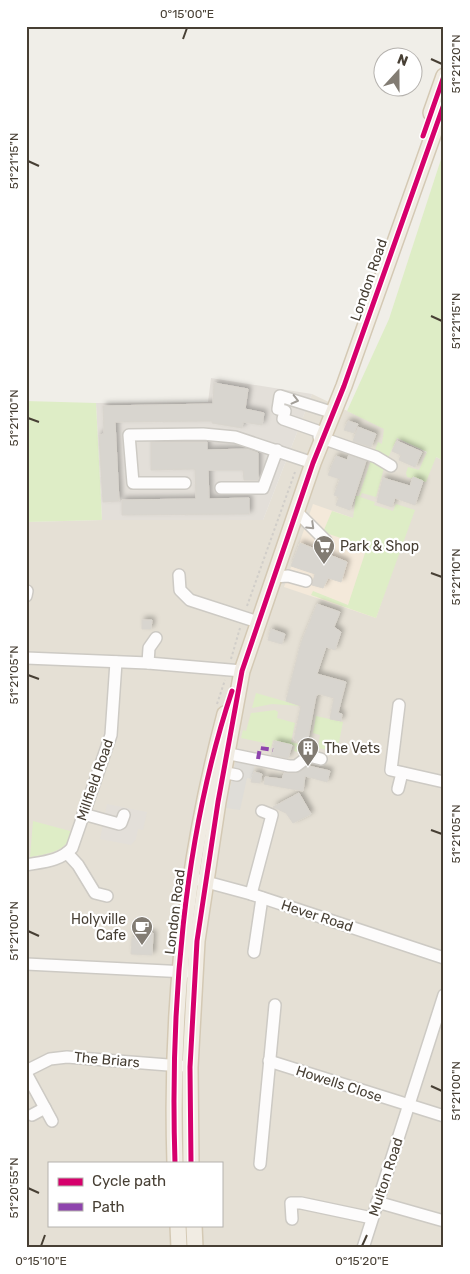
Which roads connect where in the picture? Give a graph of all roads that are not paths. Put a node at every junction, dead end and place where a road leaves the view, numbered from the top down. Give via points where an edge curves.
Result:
1 (444, 76) edge
2 (444, 104) edge
3 (331, 412) junction
4 (322, 435) junction
5 (277, 450) junction
6 (313, 463) junction
7 (392, 466) dead end
8 (185, 483) dead end
9 (221, 488) dead end
10 (296, 511) junction
11 (326, 541) dead end
12 (180, 575) dead end
13 (273, 577) junction
14 (306, 581) dead end
15 (27, 591) edge
16 (26, 596) edge
17 (251, 619) junction
18 (156, 638) dead end
19 (26, 658) edge
20 (116, 662) junction
21 (148, 662) junction
22 (242, 671) junction
23 (399, 705) dead end
24 (221, 752) junction
25 (321, 759) dead end
26 (223, 772) junction
27 (402, 773) junction
28 (444, 782) edge
29 (398, 789) dead end
30 (83, 814) junction
31 (124, 815) dead end
32 (272, 815) dead end
33 (67, 853) junction
34 (26, 865) edge
35 (190, 878) junction
36 (206, 881) junction
37 (251, 894) junction
38 (107, 896) dead end
39 (262, 898) junction
40 (254, 952) dead end
41 (444, 958) edge
42 (26, 964) edge
43 (179, 972) junction
44 (194, 973) junction
45 (444, 995) edge
46 (275, 1005) dead end
47 (269, 1061) junction
48 (174, 1066) junction
49 (190, 1067) junction
50 (26, 1072) edge
51 (409, 1106) junction
52 (45, 1108) junction
53 (32, 1114) dead end
54 (444, 1116) edge
55 (52, 1121) dead end
56 (175, 1162) edge
57 (191, 1162) edge
58 (260, 1164) dead end
59 (377, 1202) junction
60 (372, 1218) junction
61 (292, 1219) dead end
62 (444, 1221) edge
63 (178, 1226) edge
64 (194, 1226) edge
65 (179, 1248) edge
66 (195, 1248) edge
67 (363, 1248) edge

1 - 3 main road, London Road
2 - 3 main road, London Road
3 - 4 main road, London Road
4 -> 3 street via 283,419 285,411 278,409 280,396
4 - 6 main road, London Road
4 - 7 street
5 - 6 street
5 - 8 street via 235,437 129,435 133,483
5 - 9 street via 263,488
6 - 10 main road, London Road
10 -> 11 street
10 - 13 main road, London Road
12 - 17 street via 180,590 190,600
13 - 14 street via 288,576
13 - 17 main road, London Road
15 - 16 street
17 - 22 main road, London Road
18 - 21 street via 149,648
19 - 20 street
20 - 21 street
20 - 30 street, Millfield Road via 111,735
21 - 22 street
22 - 24 main road, London Road
23 - 27 street via 391,770
24 - 25 street via 289,766 296,766 309,756
24 - 26 main road, London Road
26 - 35 main road, London Road
26 - 36 main road, London Road
27 - 28 street
27 - 29 street
30 - 31 street via 119,824
30 - 33 street, Millfield Road via 72,848
32 - 37 street
33 - 34 street via 53,860
33 - 38 street via 95,893
35 - 36 street, Hever Road
35 - 43 main road, London Road
36 - 37 street, Hever Road
36 - 44 main road, London Road
37 - 39 street, Hever Road
39 - 40 street
39 - 41 street, Hever Road
42 - 43 street
43 - 44 street
43 - 48 main road, London Road
44 - 49 main road, London Road
45 - 51 street, Multon Road
46 - 47 street
47 - 51 street, Howells Close
47 - 58 street
48 - 49 street, The Briars
48 - 50 street, The Briars via 67,1057 50,1060
48 - 56 main road, London Road
49 - 57 main road, London Road
50 - 52 street, The Briars
51 - 54 street
51 - 59 street, Multon Road
52 - 53 street
52 - 55 street, The Briars
59 - 60 street, Multon Road
59 - 62 street
60 - 61 street via 301,1202 291,1204
60 - 67 street, Multon Road
63 - 65 main road
64 - 66 main road

